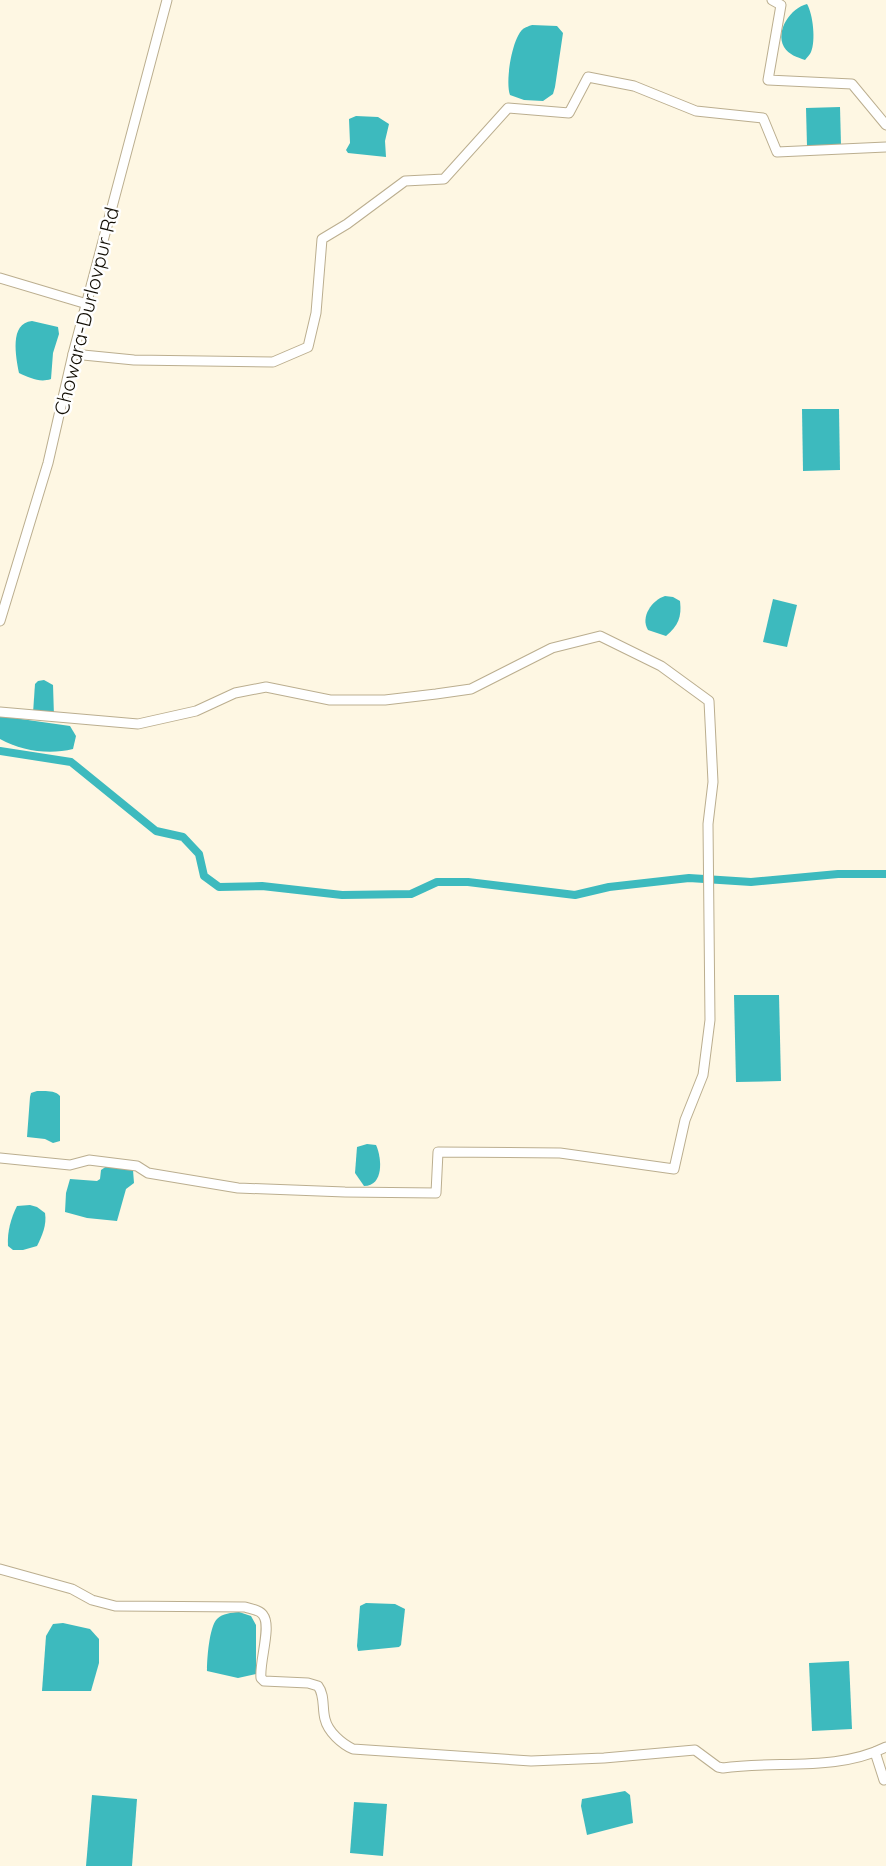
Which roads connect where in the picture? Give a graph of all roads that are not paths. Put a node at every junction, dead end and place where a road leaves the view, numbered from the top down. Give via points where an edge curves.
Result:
1 (167, 0) edge
2 (772, 0) edge
3 (886, 125) edge
4 (886, 147) edge
5 (0, 278) edge
6 (87, 304) junction
7 (73, 354) junction
8 (0, 621) edge
9 (0, 712) edge
10 (0, 1158) edge
11 (0, 1569) edge
12 (886, 1747) edge
13 (874, 1752) junction
14 (884, 1780) dead end

1 - 6 street, Chowara-Durlovpur Rd
2 - 3 street via 781,5 768,80 852,84
4 - 7 street via 777,152 763,118 696,111 634,86 588,78 569,113 508,108 444,179 405,181 322,239 316,313 308,347 273,362 134,360
5 - 6 street
6 - 7 street, Chowara-Durlovpur Rd
7 - 8 street, Chowara-Durlovpur Rd via 48,463
9 - 10 street via 138,724 196,711 235,693 266,687 330,700 385,700 436,694 471,689 552,648 600,636 661,666 709,701 713,782 708,824 710,1020 703,1075 685,1120 674,1169 560,1153 438,1152 436,1193 345,1192 238,1188 89,1160 70,1165
11 - 13 street via 116,1606 257,1610 266,1624 261,1678 318,1686 325,1721 342,1744 353,1749 531,1761 694,1750 723,1768 795,1765
12 - 13 street
13 - 14 street

